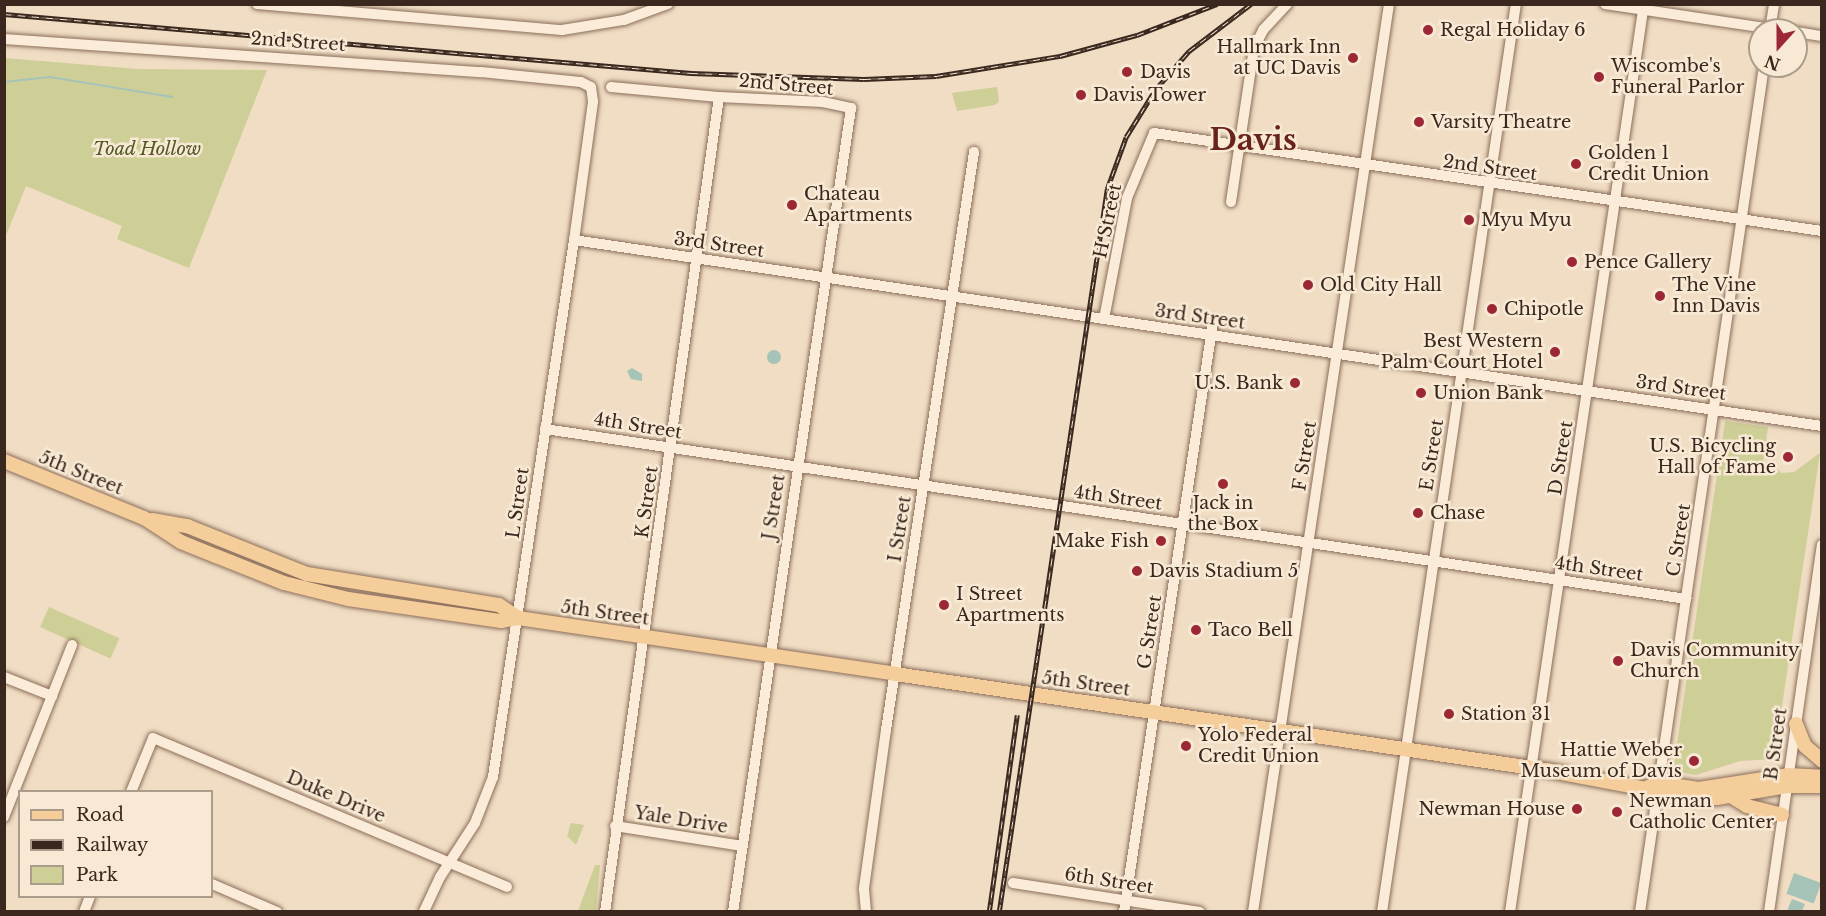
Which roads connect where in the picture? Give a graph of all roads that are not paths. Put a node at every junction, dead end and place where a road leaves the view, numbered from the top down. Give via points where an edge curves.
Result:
1 (257, 4) edge
2 (668, 4) edge
3 (1287, 4) edge
4 (1389, 4) edge
5 (1516, 4) edge
6 (1605, 4) edge
7 (1643, 10) junction
8 (1748, 26) edge
9 (4, 39) edge
10 (1762, 78) edge
11 (589, 85) joint
12 (611, 87) dead end
13 (719, 98) junction
14 (851, 108) joint
15 (1154, 133) joint
16 (1239, 146) junction
17 (974, 152) dead end
18 (1365, 165) junction
19 (1488, 184) junction
20 (1231, 202) dead end
21 (1615, 202) junction
22 (1742, 220) junction
23 (1821, 231) edge
24 (574, 240) junction
25 (698, 258) junction
26 (825, 277) junction
27 (950, 296) junction
28 (1104, 319) junction
29 (1213, 322) dead end
30 (1211, 335) junction
31 (1337, 354) junction
32 (1462, 372) junction
33 (1588, 391) junction
34 (1715, 410) junction
35 (1821, 426) edge
36 (546, 429) junction
37 (671, 448) junction
38 (4, 461) edge
39 (797, 467) junction
40 (923, 485) junction
41 (1182, 524) junction
42 (1309, 542) junction
43 (1821, 544) edge
44 (1432, 561) junction
45 (1559, 580) junction
46 (1686, 598) junction
47 (1816, 617) edge
48 (518, 618) junction
49 (643, 637) junction
50 (72, 645) dead end
51 (769, 656) junction
52 (895, 674) junction
53 (4, 677) edge
54 (51, 696) junction
55 (1154, 712) junction
56 (1796, 724) junction
57 (1281, 731) junction
58 (1405, 749) junction
59 (1821, 761) edge
60 (1532, 768) junction
61 (1821, 777) edge
62 (1787, 781) junction
63 (1821, 786) edge
64 (1655, 787) junction
65 (19, 790) edge
66 (132, 790) edge
67 (1731, 796) junction
68 (15, 802) edge
69 (1782, 815) junction
70 (4, 817) edge
71 (615, 826) junction
72 (742, 846) junction
73 (451, 862) junction
74 (1013, 883) dead end
75 (213, 884) edge
76 (507, 887) dead end
77 (90, 898) edge
78 (1124, 906) edge
79 (84, 912) edge
80 (277, 912) edge
81 (424, 912) edge
82 (605, 912) edge
83 (733, 912) edge
84 (866, 912) edge
85 (1200, 912) edge
86 (1253, 912) edge
87 (1382, 912) edge
88 (1510, 912) edge
89 (1640, 912) edge
90 (1769, 912) edge

1 - 2 street via 562,30 624,20
3 - 16 street via 1263,30 1254,48
4 - 18 street, F Street
5 - 19 street, E Street
6 - 7 street
7 - 8 street
7 - 21 street, D Street
9 - 11 street, 2nd Street via 481,72
10 - 22 street, C Street
11 - 24 street, L Street via 593,102
12 - 13 street, 2nd Street
13 - 14 street, 2nd Street via 796,99
13 - 25 street, K Street
14 - 26 street, J Street
15 - 16 street, 2nd Street
15 - 28 street, H Street via 1127,198
16 - 18 street, 2nd Street
16 - 20 street
17 - 27 street, I Street
18 - 19 street, 2nd Street
18 - 31 street, F Street
19 - 21 street, 2nd Street
19 - 32 street, E Street
21 - 22 street, 2nd Street
21 - 33 street, D Street
22 - 23 street, 2nd Street
22 - 34 street, C Street
24 - 25 street, 3rd Street
24 - 36 street, L Street
25 - 26 street, 3rd Street
25 - 37 street, K Street
26 - 27 street, 3rd Street
26 - 39 street, J Street
27 - 28 street, 3rd Street
27 - 40 street, I Street
28 - 30 street, 3rd Street
29 - 30 street, G Street
30 - 31 street, 3rd Street
30 - 41 street, G Street
31 - 32 street, 3rd Street
31 - 42 street, F Street
32 - 33 street, 3rd Street
32 - 44 street, E Street
33 - 34 street, 3rd Street
33 - 45 street, D Street
34 - 35 street, 3rd Street
34 - 46 street, C Street
36 - 37 street, 4th Street
36 - 48 street, L Street
37 - 39 street, 4th Street
37 - 49 street, K Street
38 - 48 main road, 5th Street via 144,518 181,542 302,588 501,621
39 - 40 street, 4th Street
39 - 51 street, J Street
40 - 41 street, 4th Street
40 - 52 street, I Street
41 - 42 street, 4th Street
41 - 55 street, G Street
42 - 44 street, 4th Street
42 - 57 street, F Street
43 - 47 street, B Street
44 - 45 street, 4th Street
44 - 58 street, E Street
45 - 46 street, 4th Street
45 - 60 street, D Street
46 - 64 street, C Street
47 - 56 street, B Street
48 - 49 main road, 5th Street
48 - 73 street, L Street via 493,777 475,823
49 - 51 main road, 5th Street
49 - 71 street, K Street
50 - 54 street
51 - 52 main road, 5th Street
51 - 72 street, J Street
52 - 55 main road, 5th Street
52 - 84 street, I Street via 864,888
53 - 54 street
54 - 65 street
55 - 57 main road, 5th Street
55 - 78 street, G Street
56 - 59 main road via 1805,746
56 - 62 street, B Street
57 - 58 main road, 5th Street
57 - 86 street, F Street
58 - 60 main road, 5th Street
58 - 87 street, E Street
60 - 64 main road, 5th Street
60 - 88 street, D Street
61 - 62 main road
62 - 63 main road
62 - 64 main road, 5th Street via 1699,789
62 - 67 main road, 5th Street
62 - 69 street, B Street
64 - 67 main road, 5th Street via 1700,798
64 - 89 street, C Street
66 - 73 street, Duke Drive via 153,738
67 - 69 main road via 1747,806
68 - 70 street
69 - 90 street, B Street
71 - 72 street, Yale Drive
71 - 82 street, K Street
72 - 83 street, J Street
73 - 76 street, Duke Drive
73 - 81 street, L Street
74 - 78 street, 6th Street
75 - 80 street
77 - 79 street
78 - 85 street, 6th Street

